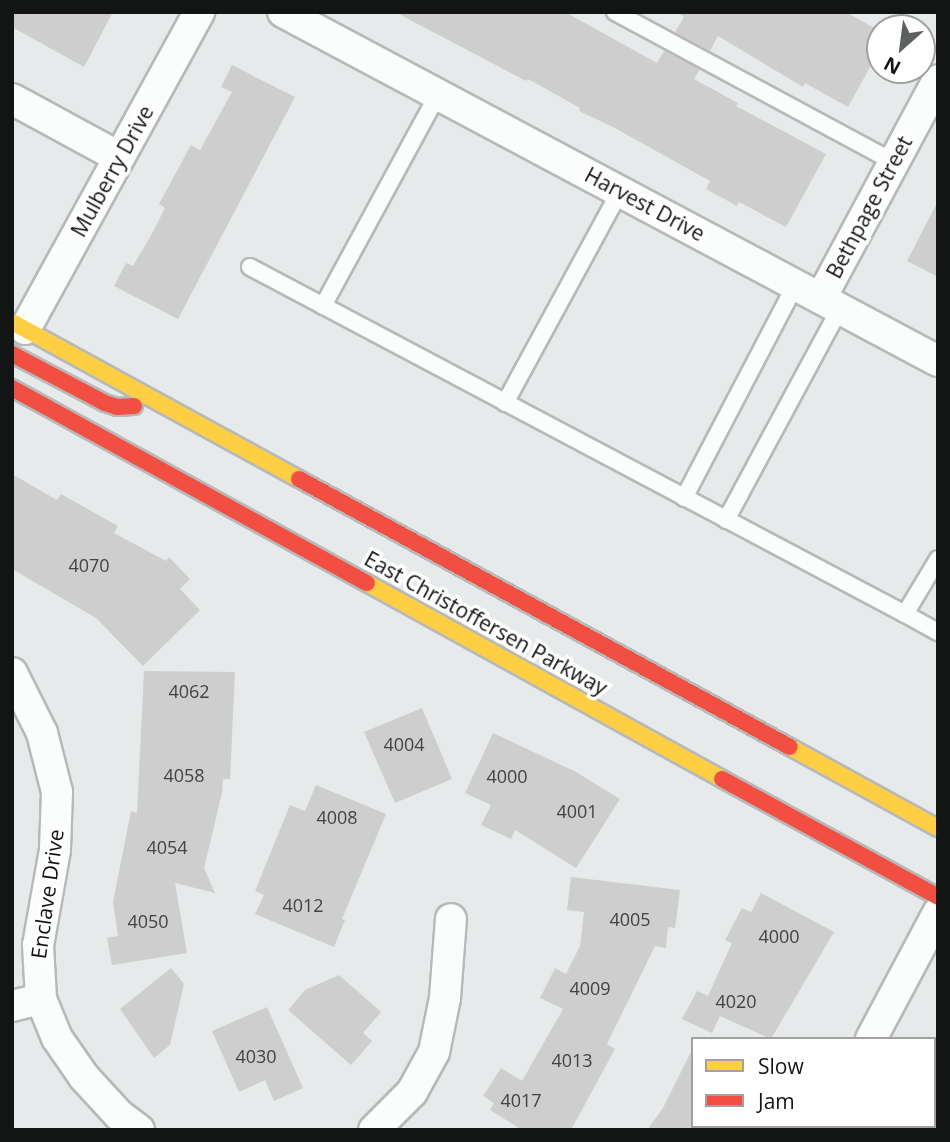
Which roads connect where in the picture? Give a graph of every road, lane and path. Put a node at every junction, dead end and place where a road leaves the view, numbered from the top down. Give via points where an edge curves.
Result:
1 (199, 12) edge
2 (283, 12) edge
3 (327, 12) edge
4 (615, 12) edge
5 (351, 48) junction
6 (938, 80) edge
7 (438, 94) junction
8 (12, 99) edge
9 (120, 157) junction
10 (894, 162) junction
11 (620, 191) junction
12 (250, 267) dead end
13 (819, 297) junction
14 (323, 306) junction
15 (17, 335) edge
16 (938, 361) edge
17 (12, 388) edge
18 (153, 399) junction
19 (505, 403) junction
20 (684, 498) junction
21 (726, 520) junction
22 (938, 559) edge
23 (905, 614) junction
24 (938, 632) edge
25 (12, 673) edge
26 (938, 828) edge
27 (938, 897) edge
28 (938, 913) edge
29 (451, 919) dead end
30 (26, 1002) edge
31 (872, 1037) edge
32 (139, 1130) edge
33 (374, 1130) edge

1 - 9 street, Mulberry Drive
2 - 5 street, Harvest Drive
3 - 5 street, Harvest Drive
4 - 10 lane
5 - 7 street, Harvest Drive
6 - 10 street, Bethpage Street
7 - 11 street, Harvest Drive
7 - 14 lane
8 - 9 street
9 - 15 street, Mulberry Drive
10 - 13 street, Bethpage Street
11 - 13 street, Harvest Drive
11 - 19 lane
12 - 14 lane
13 - 16 street, Harvest Drive
13 - 20 lane
13 - 21 lane
14 - 19 lane
15 - 18 street, East Christoffersen Parkway
15 - 18 street via 117,407
17 - 27 street, East Christoffersen Parkway
18 - 26 street, East Christoffersen Parkway
19 - 20 lane
20 - 21 lane
21 - 23 lane
22 - 23 lane
23 - 24 lane
25 - 30 street, Enclave Drive via 42,733 57,792 55,850
28 - 31 street
29 - 33 street via 445,998 434,1052 412,1092
30 - 32 street, Enclave Drive via 84,1077

